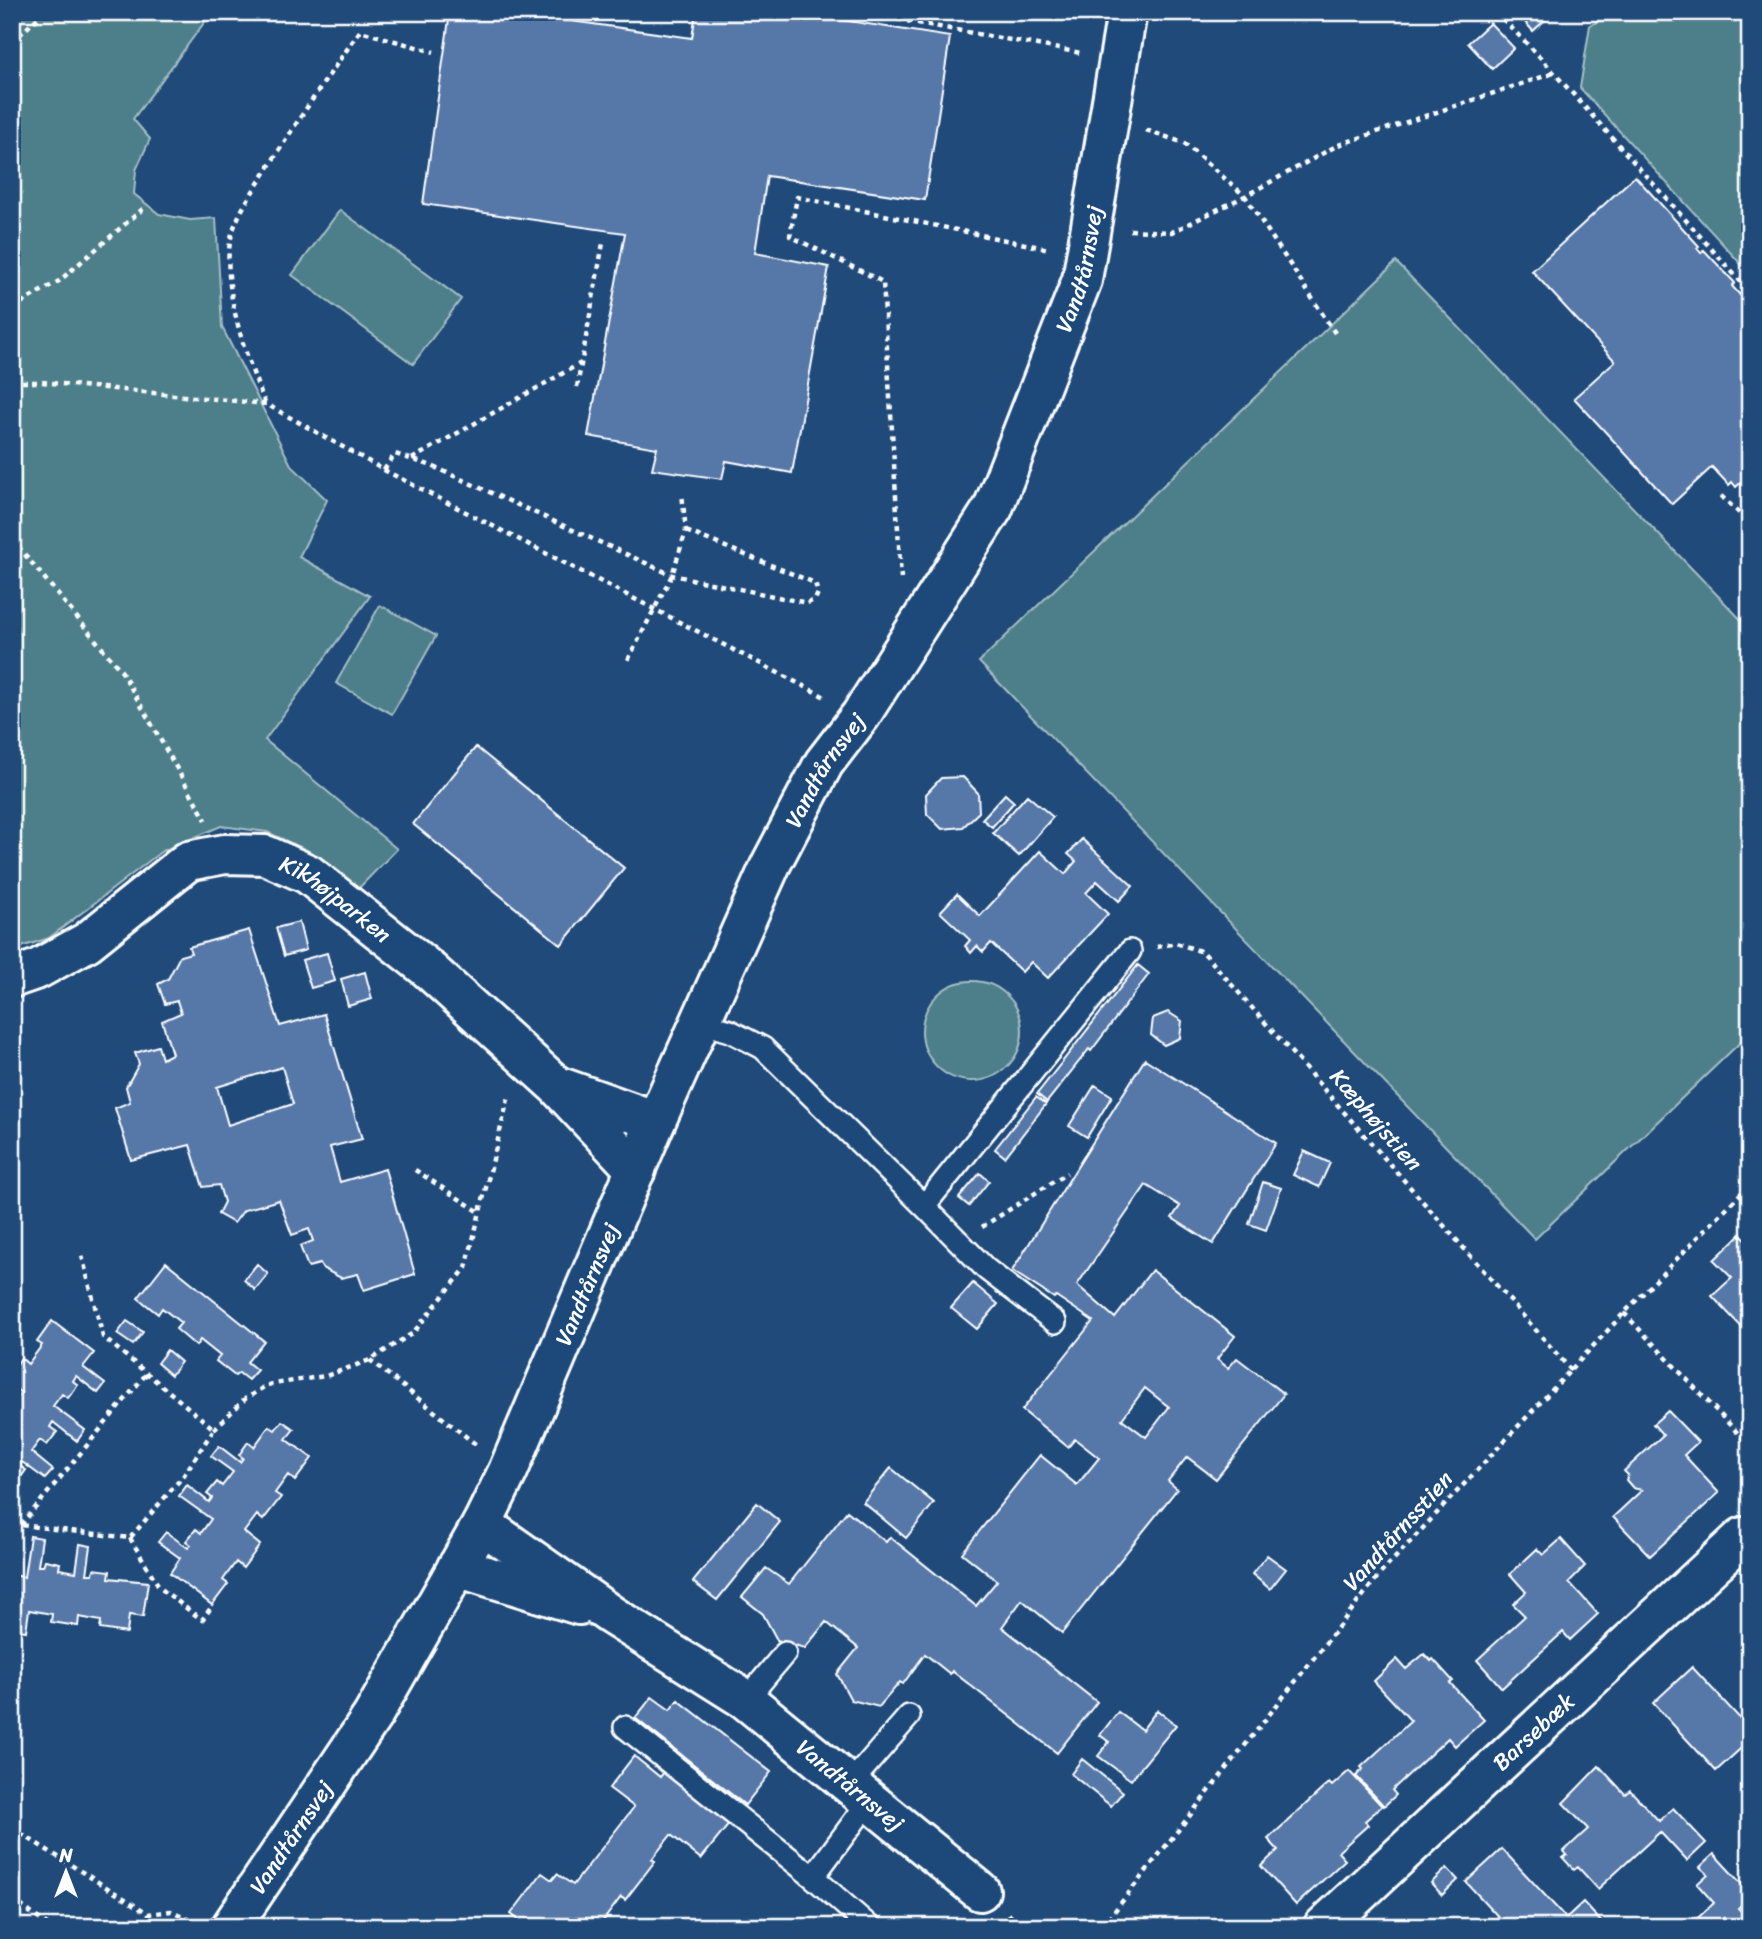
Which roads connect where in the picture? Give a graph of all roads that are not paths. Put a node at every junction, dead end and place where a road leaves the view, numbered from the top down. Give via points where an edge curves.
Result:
1 (1127, 12) edge
2 (1130, 951) road end
3 (12, 978) edge
4 (700, 1022) junction
5 (558, 1086) junction
6 (656, 1121) junction
7 (636, 1170) junction
8 (924, 1206) junction
9 (1055, 1322) dead end
10 (482, 1524) junction
11 (1743, 1537) dead end
12 (457, 1567) junction
13 (611, 1615) junction
14 (785, 1653) dead end
15 (746, 1700) junction
16 (909, 1716) dead end
17 (625, 1727) dead end
18 (860, 1792) junction
19 (813, 1877) junction
20 (980, 1891) dead end
21 (231, 1927) edge
22 (870, 1927) edge
23 (1323, 1927) edge

1 - 4 street, Vandtårnsvej via 1082,280 993,508 861,715 824,763 771,864
2 - 8 lane
3 - 5 street, Kikhøjparken via 87,942 188,861 225,854 265,855 308,874 427,968
4 - 6 street, Vandtårnsvej
4 - 8 lane via 763,1048
5 - 6 street, Kikhøjparken
5 - 7 street, Kikhøjparken
6 - 7 street, Vandtårnsvej
7 - 10 street, Vandtårnsvej
8 - 9 lane via 986,1269
10 - 12 street, Vandtårnsvej
10 - 13 street, Vandtårnsvej
11 - 23 street, Barsebæk
12 - 13 street, Vandtårnsvej
12 - 21 street, Vandtårnsvej via 373,1715
13 - 15 street, Vandtårnsvej
14 - 15 lane
15 - 18 street, Vandtårnsvej
16 - 18 lane
17 - 19 lane
18 - 19 lane
18 - 20 street, Vandtårnsvej
19 - 22 lane

